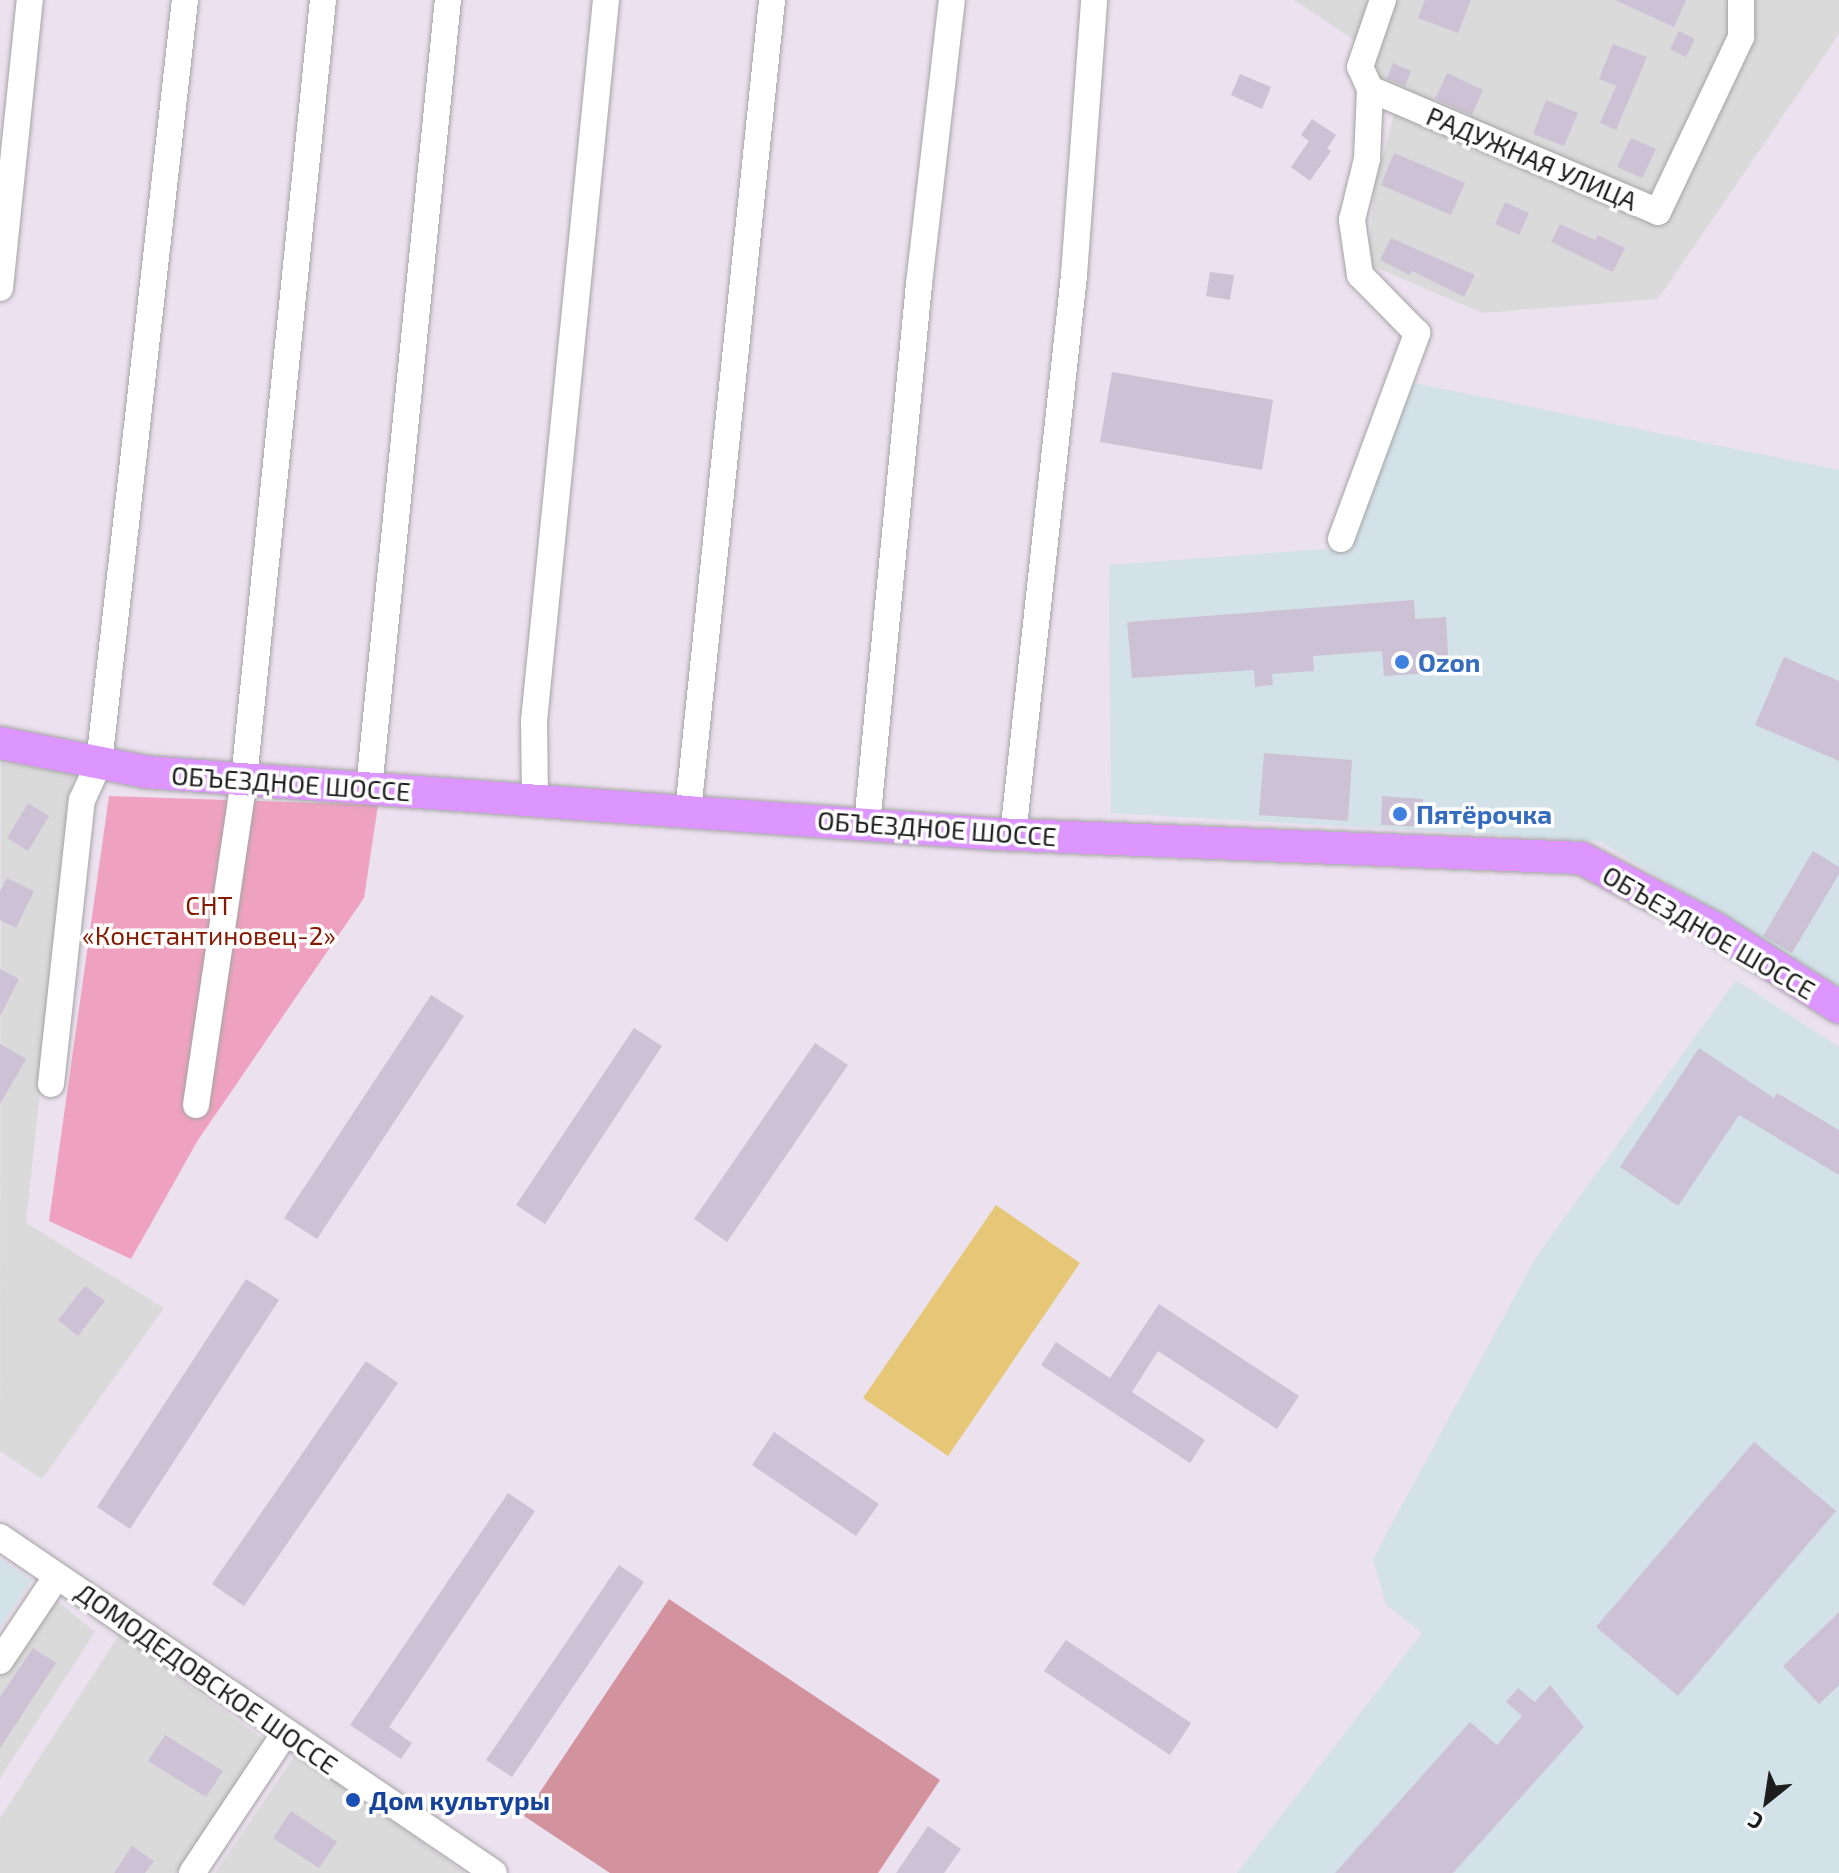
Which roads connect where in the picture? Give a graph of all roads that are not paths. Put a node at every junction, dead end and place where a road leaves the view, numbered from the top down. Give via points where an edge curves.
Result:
1 (30, 0) edge
2 (185, 0) edge
3 (323, 0) edge
4 (448, 0) edge
5 (606, 0) edge
6 (772, 0) edge
7 (952, 0) edge
8 (1094, 0) edge
9 (1383, 0) edge
10 (1741, 0) edge
11 (1370, 89) junction
12 (0, 288) edge
13 (1341, 539) dead end
14 (0, 743) edge
15 (99, 763) junction
16 (244, 779) junction
17 (369, 788) junction
18 (535, 800) junction
19 (688, 812) junction
20 (867, 824) junction
21 (1013, 835) junction
22 (1839, 1007) edge
23 (51, 1084) dead end
24 (196, 1105) dead end
25 (0, 1537) edge
26 (57, 1576) junction
27 (0, 1661) edge
28 (285, 1733) junction
29 (192, 1873) edge
30 (494, 1873) edge

1 - 12 street
2 - 15 street
3 - 16 street
4 - 17 street
5 - 18 street via 534,721
6 - 19 street
7 - 20 street
8 - 21 street via 1074,275
9 - 11 street via 1360,67
10 - 11 street, РАДУЖНАЯ УЛИЦА via 1741,37 1658,212
11 - 13 street via 1367,159 1352,220 1360,275 1417,333
14 - 15 main road, ОБЪЕЗДНОЕ ШОССЕ
15 - 16 main road, ОБЪЕЗДНОЕ ШОССЕ
15 - 23 street via 82,800
16 - 17 main road, ОБЪЕЗДНОЕ ШОССЕ
16 - 24 street
17 - 18 main road, ОБЪЕЗДНОЕ ШОССЕ
18 - 19 main road, ОБЪЕЗДНОЕ ШОССЕ
19 - 20 main road, ОБЪЕЗДНОЕ ШОССЕ
20 - 21 main road, ОБЪЕЗДНОЕ ШОССЕ
21 - 22 main road, ОБЪЕЗДНОЕ ШОССЕ via 1581,858 1716,929
25 - 26 street, ДОМОДЕДОВСКОЕ ШОССЕ
26 - 27 street
26 - 28 street, ДОМОДЕДОВСКОЕ ШОССЕ
28 - 29 street
28 - 30 street, ДОМОДЕДОВСКОЕ ШОССЕ

